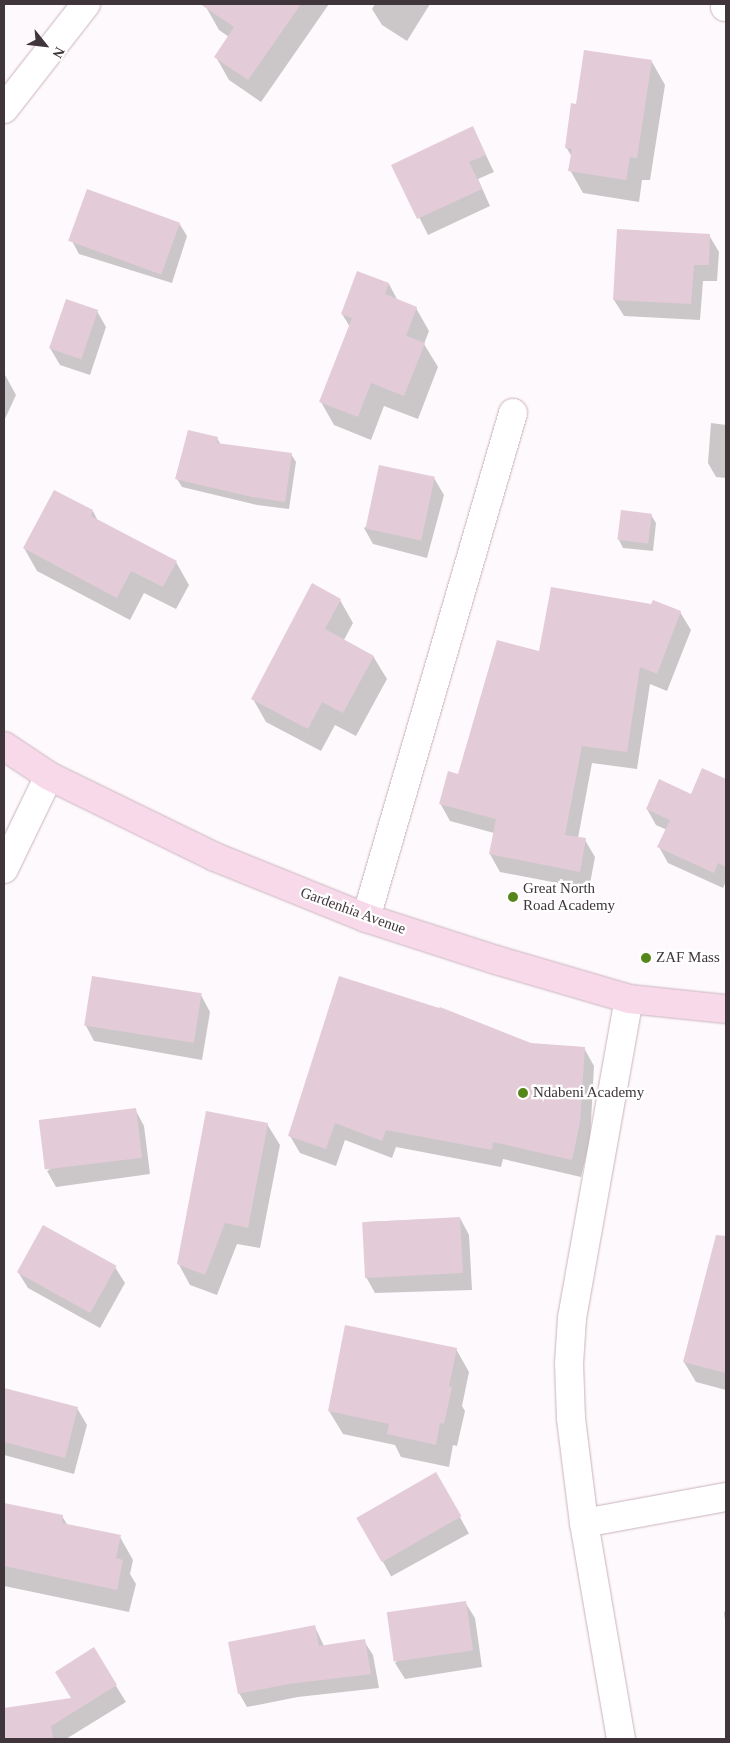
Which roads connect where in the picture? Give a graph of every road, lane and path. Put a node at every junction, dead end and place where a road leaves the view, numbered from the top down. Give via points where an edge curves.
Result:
1 (86, 4) edge
2 (4, 109) edge
3 (514, 414) dead end
4 (4, 746) edge
5 (49, 776) junction
6 (4, 869) edge
7 (366, 918) junction
8 (629, 999) junction
9 (726, 1009) edge
10 (726, 1497) edge
11 (584, 1522) junction
12 (621, 1739) edge

1 - 2 street
3 - 7 street
4 - 5 main road, Gardenhia Avenue
5 - 6 street
5 - 7 main road, Gardenhia Avenue via 215,857
7 - 8 main road, Gardenhia Avenue
8 - 9 main road, Gardenhia Avenue
8 - 11 street via 572,1318 569,1364 571,1418
10 - 11 street
11 - 12 street

